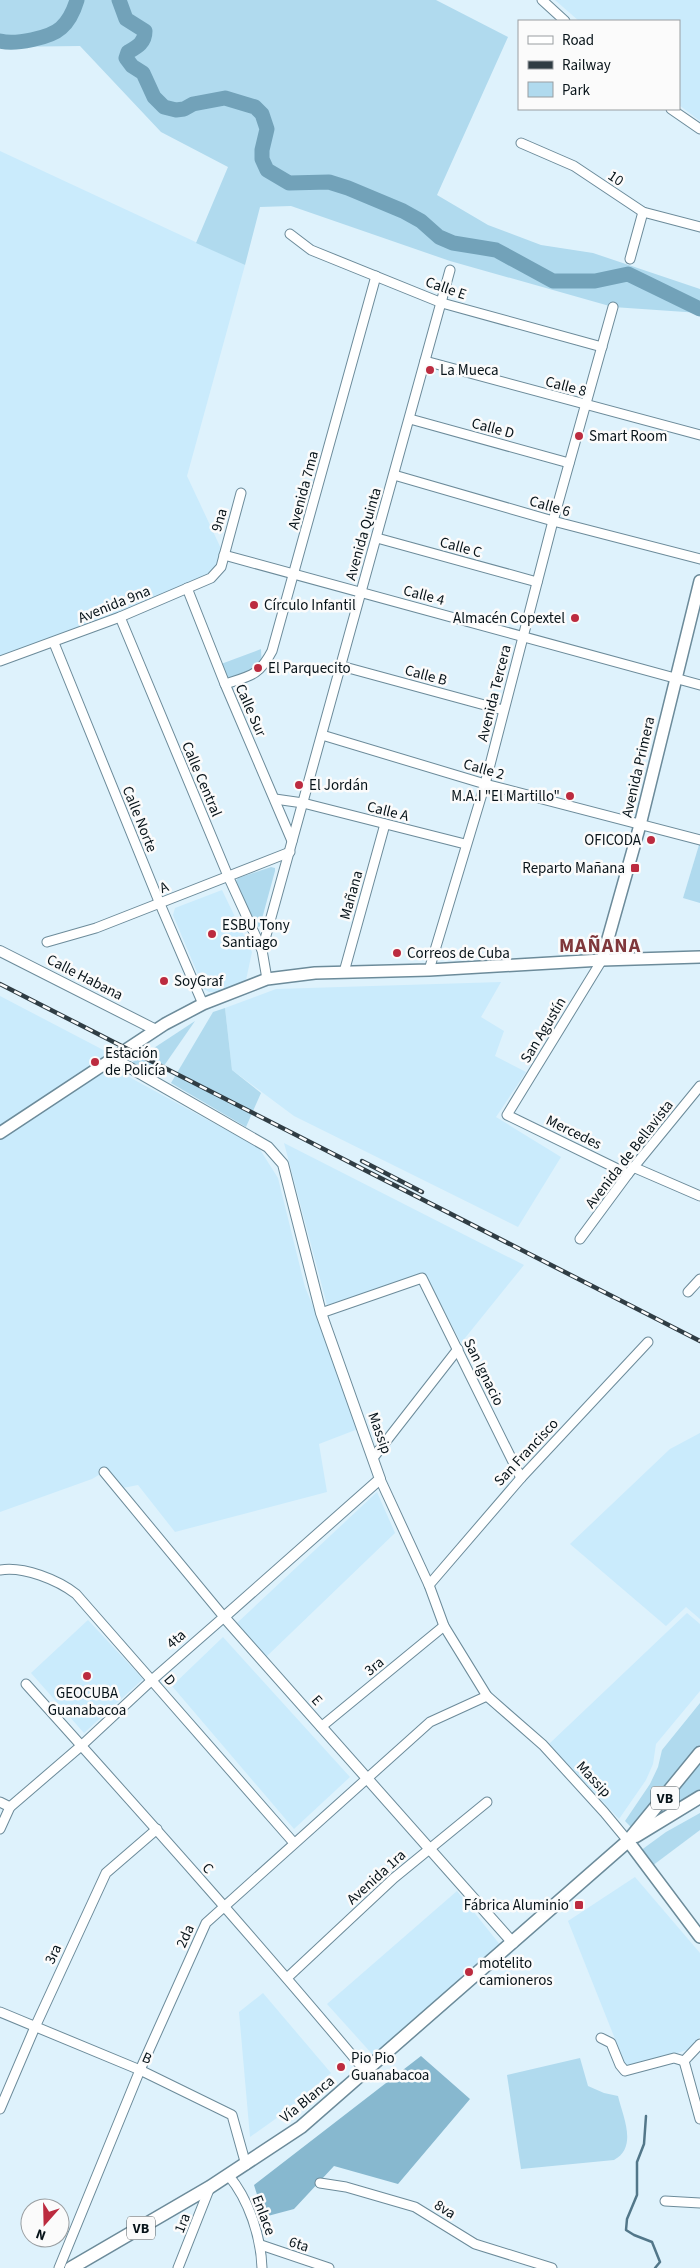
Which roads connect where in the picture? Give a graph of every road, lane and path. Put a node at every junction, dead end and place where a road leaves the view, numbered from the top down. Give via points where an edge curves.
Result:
1 (542, 0) edge
2 (564, 20) edge
3 (672, 110) edge
4 (700, 129) edge
5 (521, 142) dead end
6 (643, 212) junction
7 (700, 227) edge
8 (290, 234) dead end
9 (630, 259) dead end
10 (450, 270) dead end
11 (376, 276) junction
12 (442, 303) junction
13 (613, 307) dead end
14 (602, 347) junction
15 (425, 361) junction
16 (585, 405) junction
17 (410, 419) junction
18 (700, 435) edge
19 (569, 463) junction
20 (394, 475) junction
21 (241, 493) dead end
22 (553, 521) junction
23 (377, 538) junction
24 (224, 554) junction
25 (700, 559) edge
26 (294, 574) junction
27 (700, 580) edge
28 (537, 582) junction
29 (188, 588) junction
30 (361, 592) junction
31 (120, 617) junction
32 (523, 636) junction
33 (54, 642) junction
34 (0, 661) edge
35 (341, 666) junction
36 (675, 678) junction
37 (225, 684) junction
38 (700, 685) edge
39 (503, 710) junction
40 (322, 735) junction
41 (485, 784) junction
42 (275, 799) junction
43 (303, 803) junction
44 (385, 824) junction
45 (640, 825) junction
46 (700, 840) edge
47 (292, 841) junction
48 (466, 844) junction
49 (290, 852) junction
50 (228, 876) junction
51 (160, 904) junction
52 (47, 942) dead end
53 (262, 950) junction
54 (0, 951) edge
55 (700, 958) edge
56 (602, 960) junction
57 (429, 970) junction
58 (344, 972) junction
59 (267, 979) junction
60 (203, 1004) junction
61 (156, 1030) junction
62 (114, 1058) junction
63 (700, 1086) edge
64 (508, 1115) joint
65 (0, 1133) edge
66 (630, 1171) junction
67 (700, 1196) edge
68 (580, 1239) dead end
69 (700, 1280) edge
70 (688, 1292) dead end
71 (321, 1313) junction
72 (648, 1342) dead end
73 (458, 1349) junction
74 (373, 1458) junction
75 (104, 1472) dead end
76 (521, 1478) junction
77 (380, 1479) junction
78 (2, 1569) edge
79 (429, 1585) junction
80 (224, 1617) junction
81 (444, 1626) junction
82 (152, 1680) junction
83 (26, 1684) dead end
84 (487, 1696) junction
85 (321, 1727) junction
86 (81, 1746) junction
87 (700, 1753) edge
88 (367, 1778) junction
89 (700, 1798) edge
90 (0, 1802) edge
91 (487, 1802) dead end
92 (10, 1806) junction
93 (156, 1829) junction
94 (0, 1830) edge
95 (628, 1841) junction
96 (294, 1843) junction
97 (429, 1849) junction
98 (223, 1908) junction
99 (700, 1937) edge
100 (513, 1943) junction
101 (287, 1978) junction
102 (0, 2012) edge
103 (35, 2027) junction
104 (600, 2038) dead end
105 (700, 2044) edge
106 (684, 2061) junction
107 (140, 2070) junction
108 (366, 2072) junction
109 (0, 2109) edge
110 (700, 2119) edge
111 (246, 2165) junction
112 (229, 2176) junction
113 (320, 2183) dead end
114 (210, 2187) junction
115 (665, 2201) dead end
116 (700, 2203) edge
117 (261, 2246) junction
118 (59, 2268) edge
119 (71, 2268) edge
120 (178, 2268) edge
121 (262, 2268) edge
122 (329, 2268) edge
123 (552, 2268) edge

1 - 2 street
3 - 4 street
5 - 6 street, 10 via 574,166
6 - 7 street, 10
6 - 9 street
8 - 11 street, Calle E via 310,250
10 - 12 street, Avenida Quinta
11 - 12 street, Calle E
11 - 26 street, Avenida 7ma
12 - 14 street, Calle E
12 - 15 street, Avenida Quinta
13 - 14 street, Avenida Tercera
14 - 16 street, Avenida Tercera
15 - 16 street, Calle 8
15 - 17 street, Avenida Quinta
16 - 18 street, Calle 8
16 - 19 street, Avenida Tercera
17 - 19 street, Calle D
17 - 20 street, Avenida Quinta
19 - 22 street, Avenida Tercera
20 - 22 street, Calle 6
20 - 23 street, Avenida Quinta
21 - 24 street, 9na
22 - 25 street, Calle 6
22 - 28 street, Avenida Tercera
23 - 28 street, Calle C
23 - 30 street, Avenida Quinta
24 - 26 street, Calle 4
24 - 29 street, Avenida 9na via 221,567 211,578
26 - 30 street, Calle 4
26 - 37 street, Avenida 7ma via 264,668 247,678
27 - 36 main road, Avenida Primera
28 - 32 street, Avenida Tercera
29 - 31 street, Avenida 9na
29 - 37 street, Calle Sur
30 - 32 street, Calle 4
30 - 35 street, Avenida Quinta
31 - 33 street, Avenida 9na
31 - 50 street, Calle Central
32 - 36 street, Calle 4
32 - 39 street, Avenida Tercera
33 - 34 street, Avenida 9na
33 - 51 street, Calle Norte
35 - 39 street, Calle B
35 - 40 street, Avenida Quinta
36 - 38 street, Calle 4
36 - 45 main road, Avenida Primera
37 - 42 street, Calle Sur
39 - 41 street, Avenida Tercera
40 - 41 street, Calle 2
40 - 43 street, Avenida Quinta
41 - 45 street, Calle 2
41 - 48 street, Avenida Tercera
42 - 43 street, Calle A
42 - 47 street, Calle Sur
43 - 44 street, Calle A
43 - 47 street, Avenida Quinta
44 - 48 street, Calle A
44 - 58 street, Mañana
45 - 46 street, Calle 2
45 - 56 main road, Avenida Primera
47 - 49 street, Avenida Quinta
48 - 57 street, Avenida Tercera
49 - 50 street, A
49 - 53 street, Avenida Quinta
50 - 51 street, A
50 - 53 street, Calle Central
51 - 52 street, A
51 - 60 street, Calle Norte
53 - 59 street, Avenida Quinta
54 - 61 street, Calle Habana
55 - 56 main road
56 - 57 main road
56 - 64 street, San Agustín
57 - 58 main road
58 - 59 main road via 293,974
59 - 60 main road
60 - 61 main road
61 - 62 main road
62 - 65 main road
62 - 71 street, Massip via 268,1147 283,1164
63 - 66 street, Avenida de Bellavista
64 - 66 street, Mercedes
66 - 67 street, Mercedes
66 - 68 street, Avenida de Bellavista
69 - 70 street
71 - 73 street, San Ignacio via 422,1278
71 - 74 street, Massip
72 - 76 street, San Francisco
73 - 74 street
73 - 76 street, San Ignacio
74 - 77 street, Massip
75 - 80 street, E
76 - 79 street, San Francisco
77 - 79 street, Massip
77 - 80 street, 4ta
78 - 82 street, D via 38,1574 70,1588
79 - 81 street, Massip
80 - 82 street, 4ta
80 - 85 street, E
81 - 84 street, Massip
81 - 85 street, 3ra
82 - 86 street, 4ta
82 - 96 street, D
83 - 86 street, C
84 - 88 street, 2da via 430,1722
84 - 95 street, Massip via 542,1746
85 - 88 street, E
86 - 92 street, 4ta
86 - 93 street, C
87 - 95 main road, Vía Blanca / VB
88 - 96 street, 2da
88 - 97 street, E
89 - 95 main road, Vía Blanca / VB
90 - 92 street
91 - 97 street, Avenida 1ra
92 - 94 street, 4ta
93 - 98 street, C
93 - 103 street, 3ra via 106,1873
95 - 99 main road
95 - 100 main road, Vía Blanca / VB
96 - 98 street, 2da
97 - 100 street, E
97 - 101 street, Avenida 1ra
98 - 101 street, C
98 - 107 street, 2da via 206,1923
100 - 108 main road, Vía Blanca / VB
101 - 108 street, C
102 - 103 street, B
103 - 107 street, B
103 - 109 street, 3ra
104 - 106 street via 611,2043 625,2071 674,2058
105 - 106 street
106 - 110 street
107 - 111 street, B via 232,2115
107 - 118 street, 2da
108 - 111 main road, Vía Blanca / VB via 301,2127
111 - 112 main road, Vía Blanca / VB
112 - 114 main road, Vía Blanca / VB
112 - 117 street, Enlace via 239,2187
113 - 123 street, 8va via 415,2207 475,2244
114 - 119 main road, Vía Blanca / VB
114 - 120 street, 1ra
115 - 116 street
117 - 121 street, Enlace
117 - 122 street, 6ta

